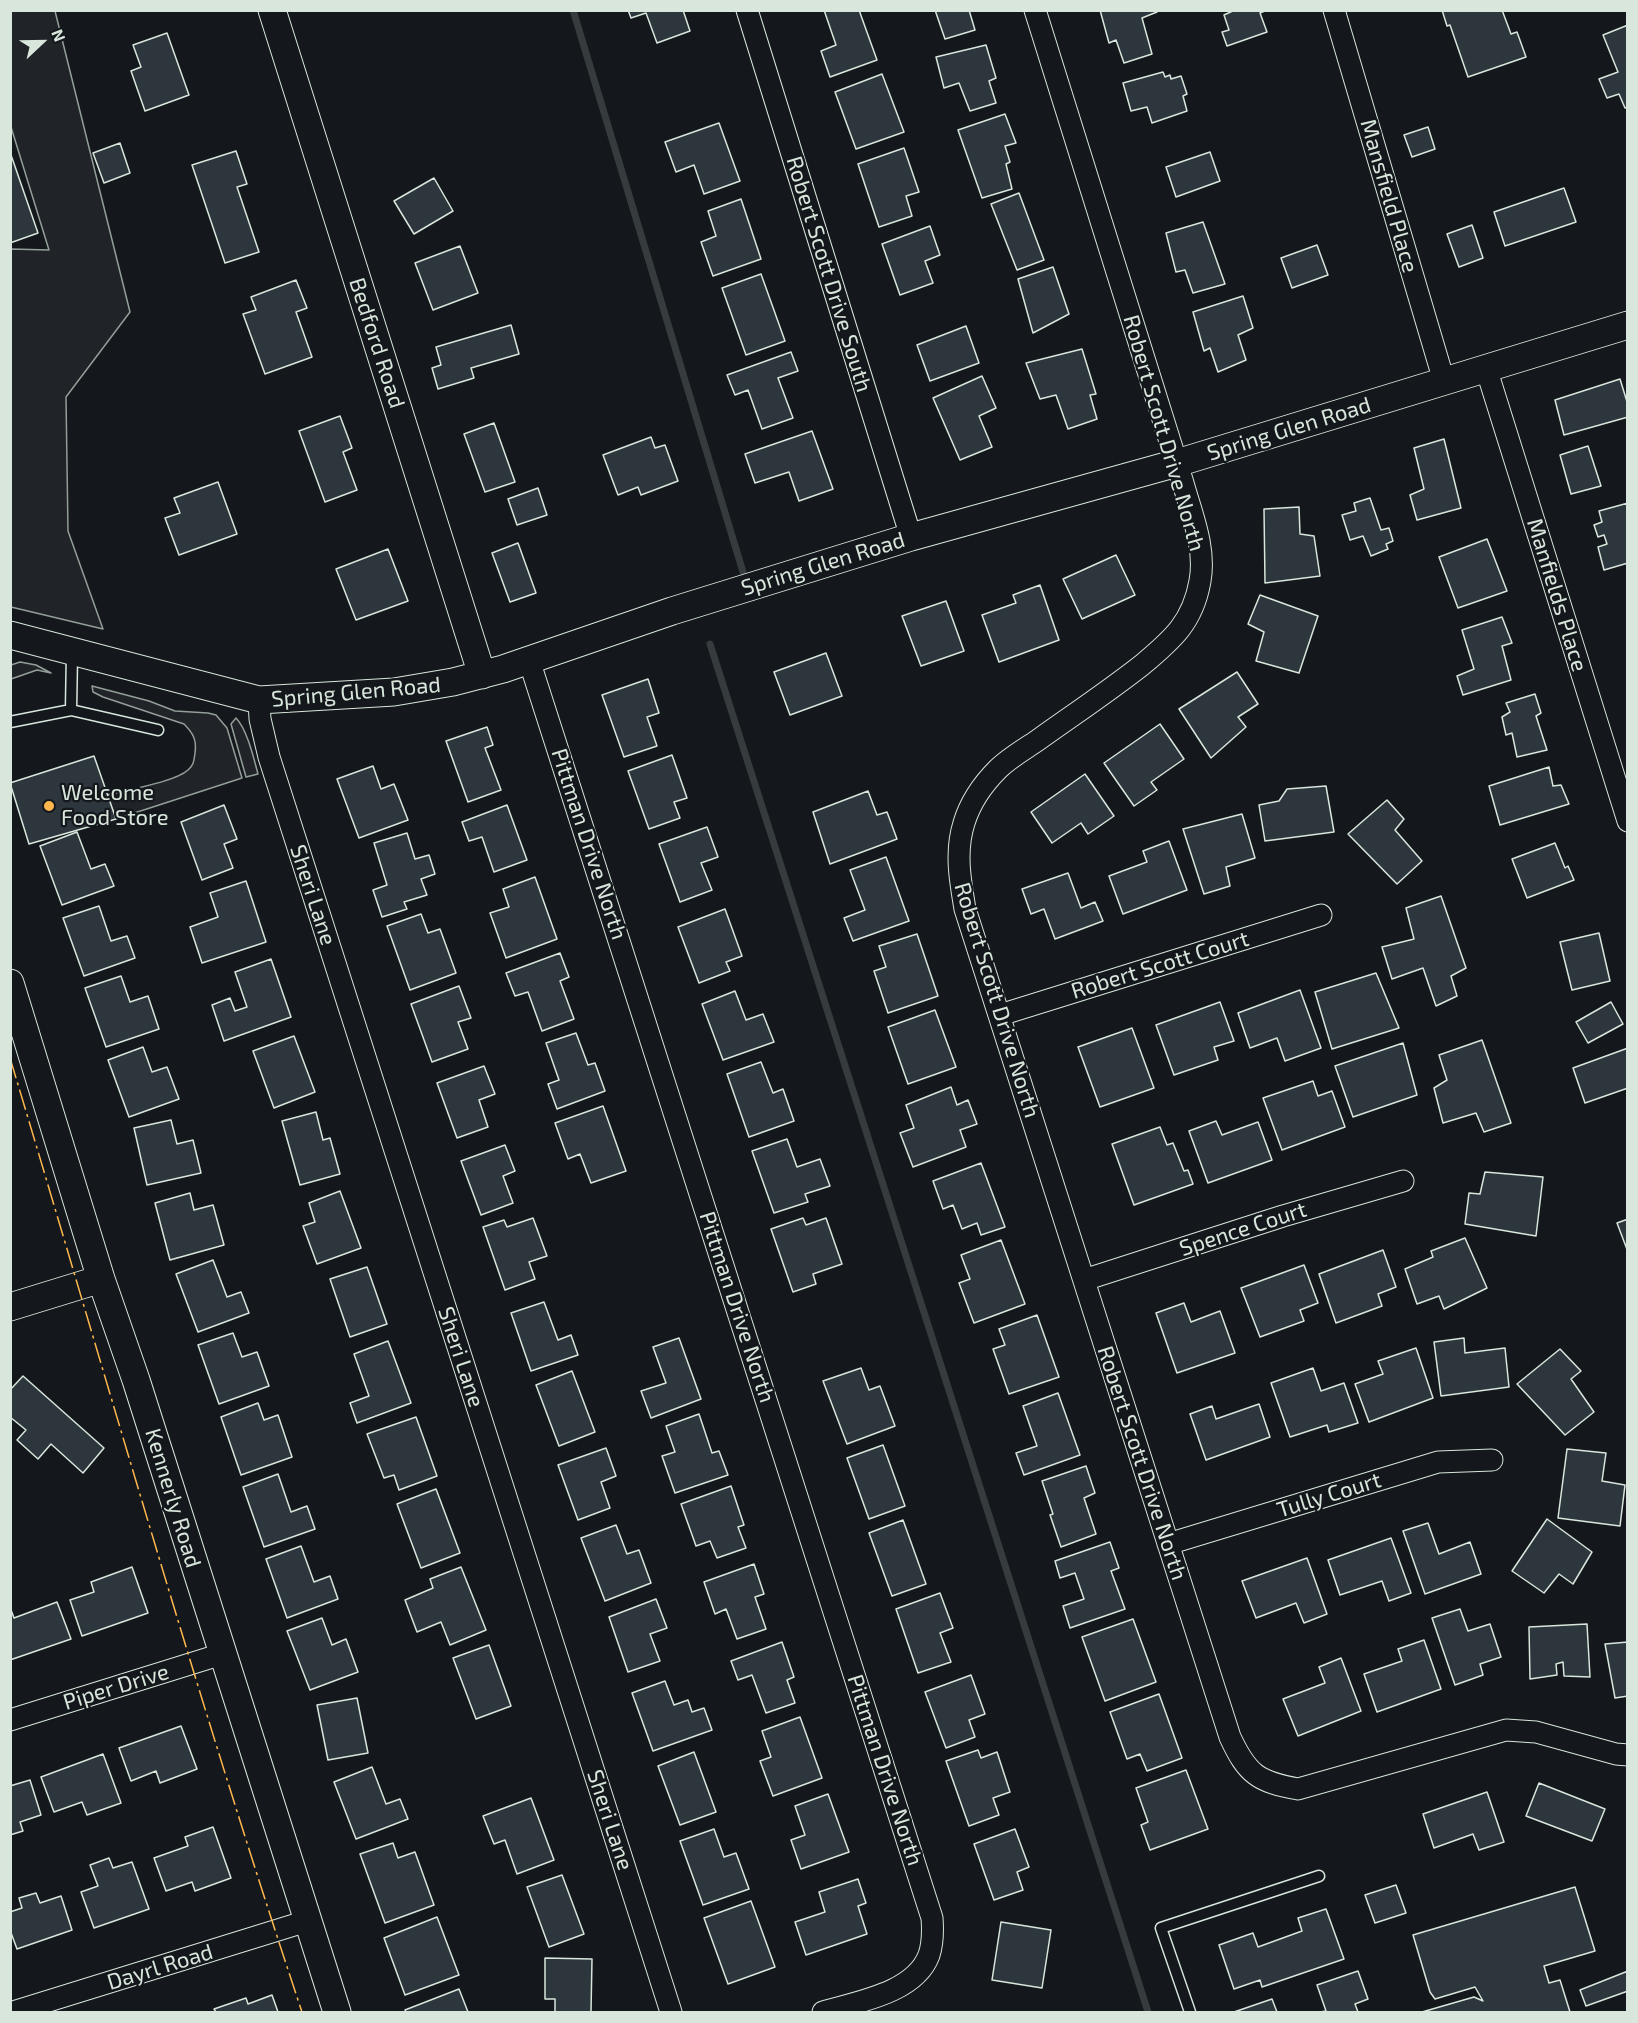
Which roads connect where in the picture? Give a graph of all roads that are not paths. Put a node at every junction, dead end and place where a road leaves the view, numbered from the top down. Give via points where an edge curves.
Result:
1 (272, 10) edge
2 (747, 10) edge
3 (1035, 10) edge
4 (1334, 10) edge
5 (1628, 324) edge
6 (1486, 368) junction
7 (1444, 381) junction
8 (1177, 463) junction
9 (911, 537) junction
10 (10, 635) edge
11 (72, 652) junction
12 (529, 660) junction
13 (482, 675) junction
14 (259, 700) junction
15 (71, 710) junction
16 (10, 722) edge
17 (158, 730) dead end
18 (1628, 821) edge
19 (1321, 915) dead end
20 (10, 983) edge
21 (1000, 1016) junction
22 (1403, 1181) dead end
23 (101, 1279) junction
24 (1084, 1280) junction
25 (10, 1307) edge
26 (1492, 1460) dead end
27 (1168, 1544) junction
28 (222, 1654) junction
29 (10, 1720) edge
30 (1628, 1755) edge
31 (1318, 1876) dead end
32 (307, 1921) junction
33 (13, 2013) edge
34 (337, 2013) edge
35 (671, 2013) edge
36 (823, 2013) edge
37 (1190, 2013) edge

1 - 13 street, Bedford Road
2 - 9 street, Robert Scott Drive South
3 - 8 street, Robert Scott Drive North
4 - 7 street, Mansfield Place
5 - 6 street, Spring Glen Road
6 - 7 street, Spring Glen Road
6 - 18 street, Manfields Place
7 - 8 street, Spring Glen Road
8 - 9 street, Spring Glen Road
8 - 21 street, Robert Scott Drive North via 1202,550 1195,604 1185,624 1170,642 1129,675 998,769 973,801 963,825 958,857 965,909
9 - 12 street, Spring Glen Road
10 - 11 street, Spring Glen Road
11 - 14 street, Spring Glen Road
11 - 15 lane
12 - 13 street, Spring Glen Road
12 - 36 street, Pittman Drive North via 932,1918 929,1956 910,1981
13 - 14 street, Spring Glen Road via 394,692
14 - 35 street, Sheri Lane via 268,757
15 - 16 lane
15 - 17 lane
19 - 21 street, Robert Scott Court
20 - 23 street, Kennerly Road
21 - 24 street, Robert Scott Drive North
22 - 24 street, Spence Court
23 - 25 street
23 - 28 street, Kennerly Road
24 - 27 street, Robert Scott Drive North
26 - 27 street, Tully Court via 1438,1462
27 - 30 street, Robert Scott Drive North via 1230,1737 1240,1758 1272,1784 1298,1789 1506,1730 1536,1731
28 - 29 street, Piper Drive
28 - 32 street, Kennerly Road
31 - 37 lane via 1161,1928
32 - 33 street, Dayrl Road
32 - 34 street, Kennerly Road

